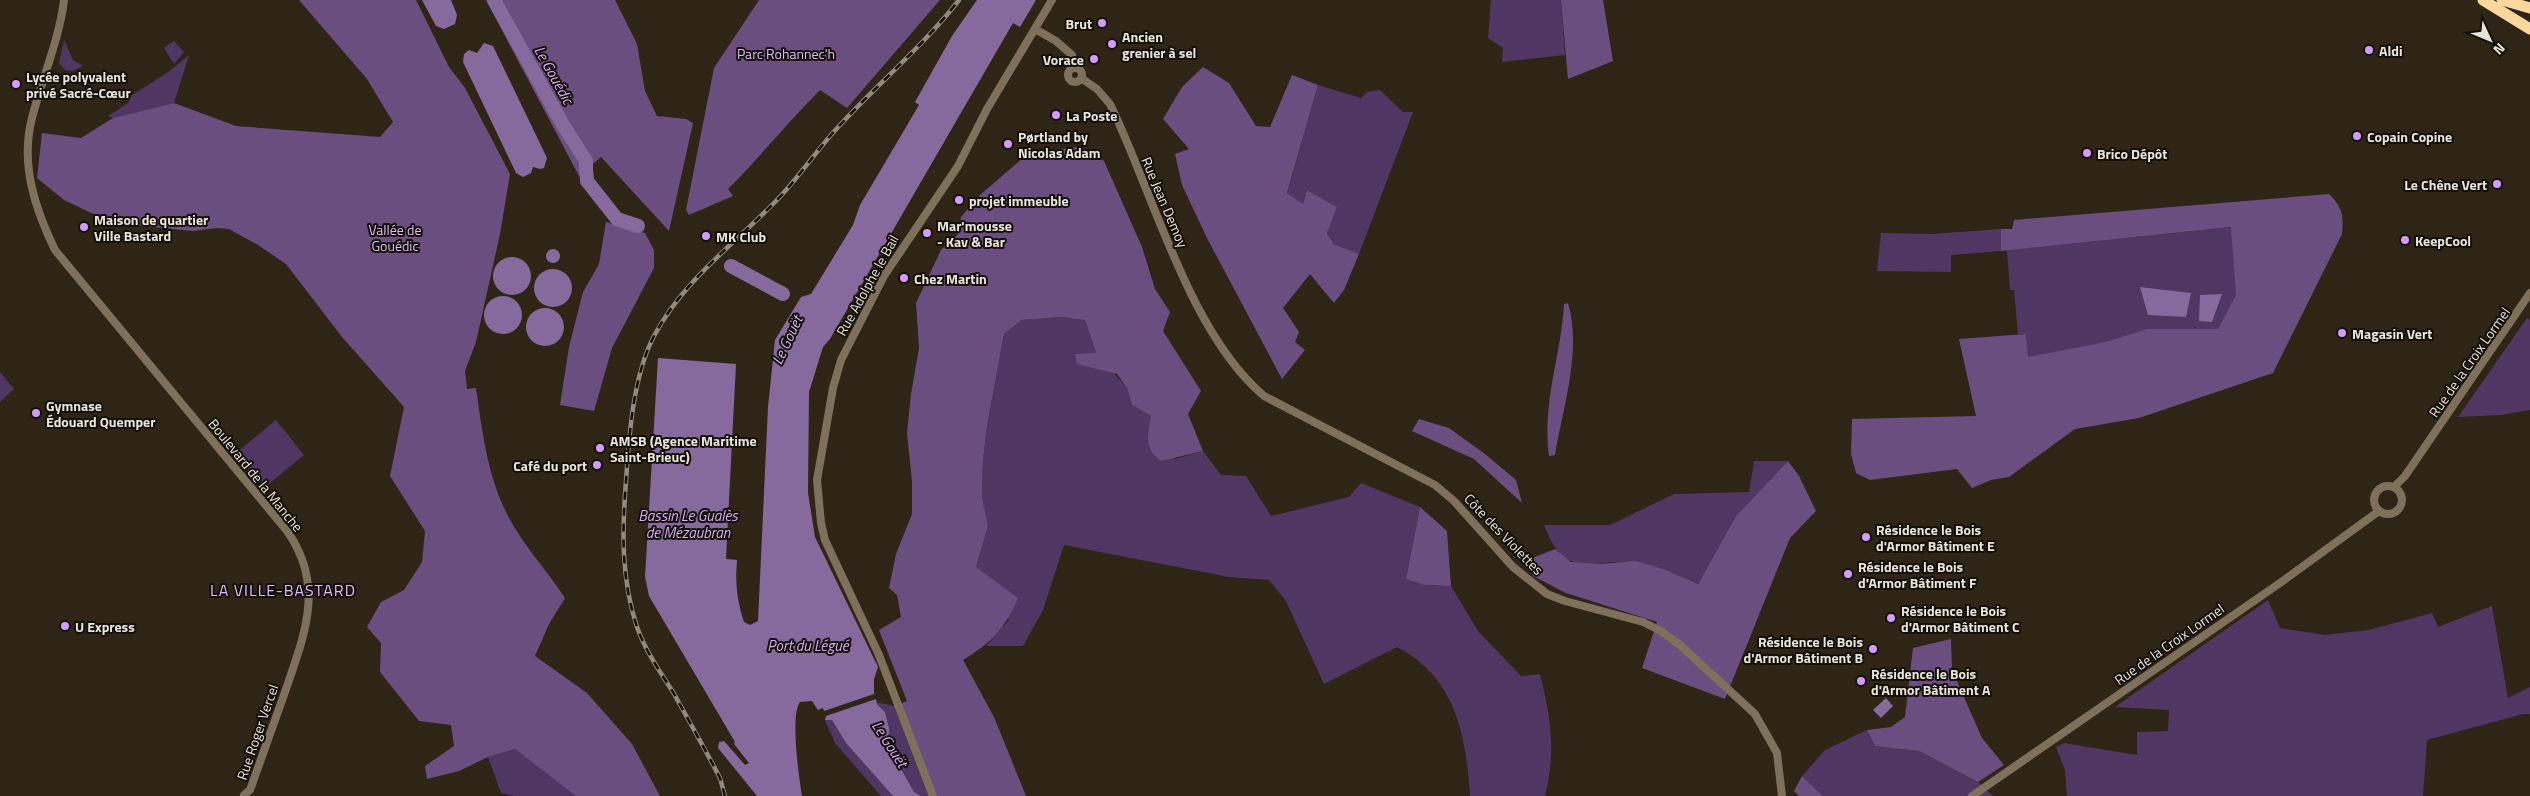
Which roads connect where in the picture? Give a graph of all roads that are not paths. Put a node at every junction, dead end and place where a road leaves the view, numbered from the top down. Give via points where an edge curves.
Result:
1 (64, 0) edge
2 (1052, 0) edge
3 (2483, 0) edge
4 (2502, 0) edge
5 (2530, 8) edge
6 (1035, 28) junction
7 (2530, 28) edge
8 (1074, 68) junction
9 (1081, 78) junction
10 (2530, 293) edge
11 (1218, 342) joint
12 (2394, 487) junction
13 (2379, 512) junction
14 (291, 674) joint
15 (244, 795) edge
16 (933, 796) edge
17 (1782, 796) edge
18 (1972, 796) edge

1 - 14 street, Boulevard de la Manche via 28,140 30,181 37,213 55,250 287,531 300,553 308,583 309,611
2 - 6 street, Rue Adolphe le Bail
3 - 7 highway
4 - 5 highway
6 - 8 street via 1072,55
6 - 16 street, Rue Adolphe le Bail via 958,166 888,269 841,360 817,480 826,540 879,655
8 - 9 street via 1082,72
8 - 9 street via 1068,72 1070,79 1076,82
9 - 11 street, Rue Jean Demoy via 1098,89 1110,104 1195,302
10 - 12 street, Rue de la Croix Lormel via 2428,444
11 - 17 street, Côte des Violettes via 1250,385 1264,396 1435,485 1454,501 1513,567 1547,594 1643,622 1681,646 1756,714 1777,752
12 - 13 street via 2385,486 2377,491 2374,504
12 - 13 street via 2400,493 2401,506 2391,514
13 - 18 street, Rue de la Croix Lormel
14 - 15 street, Rue Roger Vercel via 250,790

